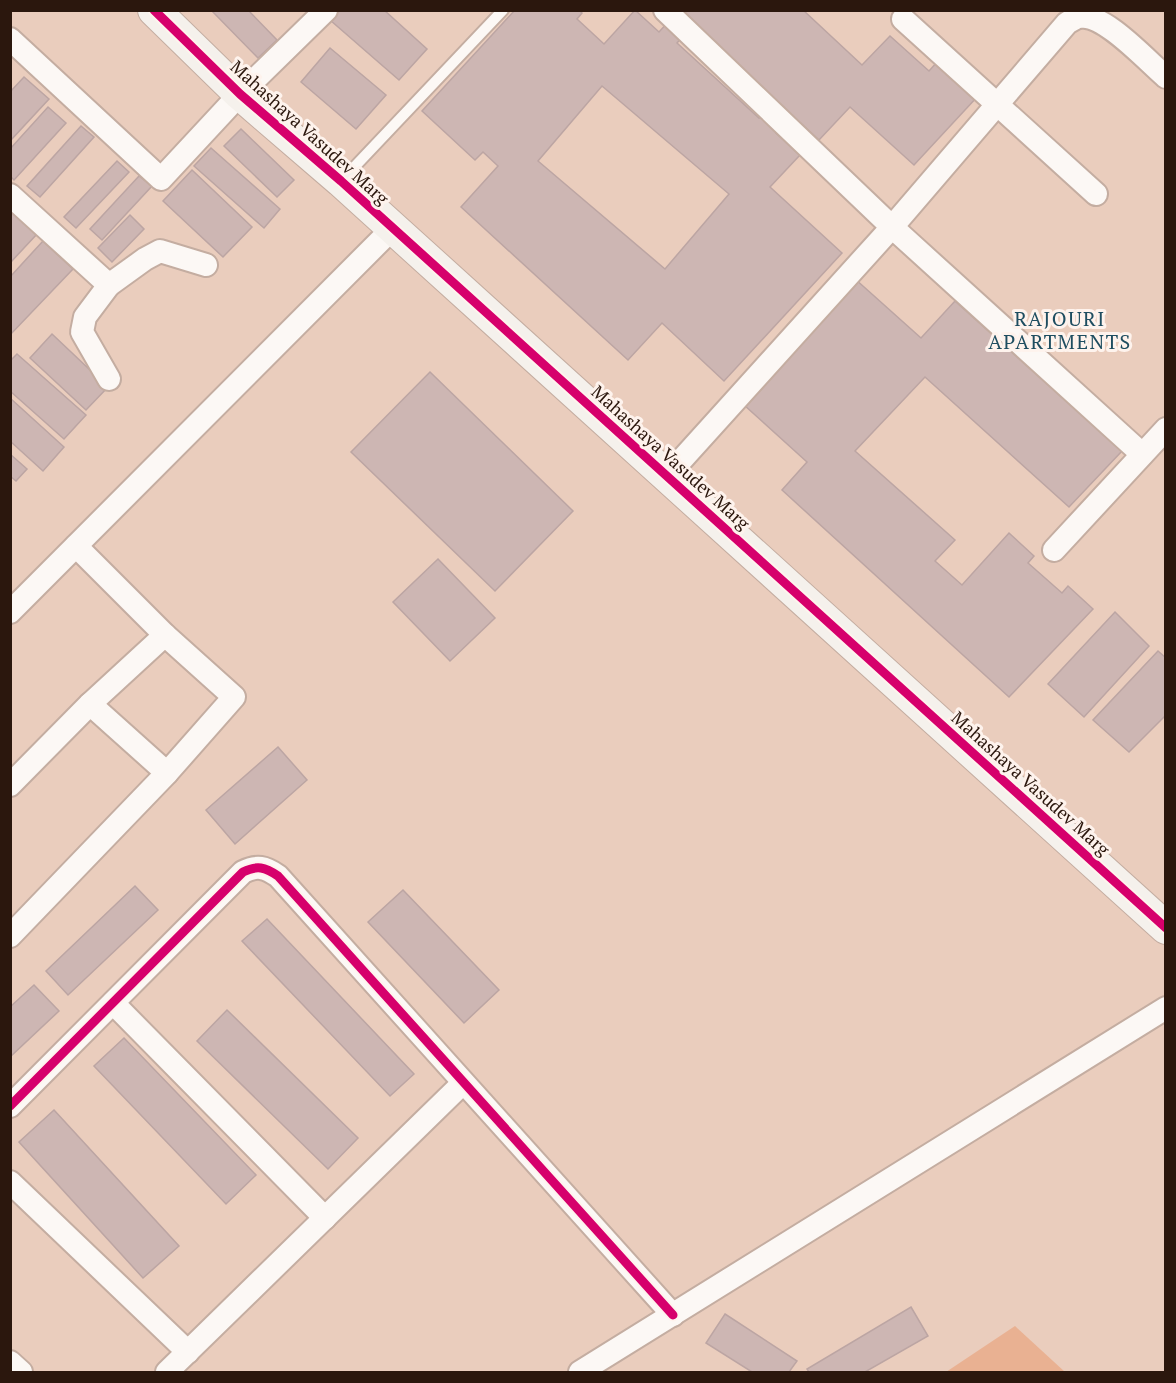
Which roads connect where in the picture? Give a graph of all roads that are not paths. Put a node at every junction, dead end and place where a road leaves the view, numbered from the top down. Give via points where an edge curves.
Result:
1 (326, 10) edge
2 (503, 10) edge
3 (665, 10) edge
4 (165, 14) edge
5 (903, 19) dead end
6 (10, 39) edge
7 (1166, 77) edge
8 (240, 94) junction
9 (998, 104) junction
10 (341, 181) junction
11 (1096, 194) dead end
12 (10, 195) edge
13 (892, 226) junction
14 (393, 228) junction
15 (206, 266) dead end
16 (108, 285) junction
17 (109, 379) dead end
18 (1166, 429) edge
19 (1142, 454) junction
20 (667, 476) junction
21 (76, 546) junction
22 (1054, 550) dead end
23 (10, 612) edge
24 (165, 635) junction
25 (90, 704) junction
26 (167, 773) junction
27 (10, 784) edge
28 (1166, 928) edge
29 (10, 936) edge
30 (113, 1003) junction
31 (1166, 1008) edge
32 (463, 1083) junction
33 (10, 1106) edge
34 (10, 1182) edge
35 (325, 1218) junction
36 (673, 1315) junction
37 (188, 1352) junction
38 (10, 1362) edge
39 (21, 1372) edge
40 (167, 1372) edge
41 (580, 1372) edge

1 - 8 street
2 - 10 lane
3 - 13 street
4 - 8 street, Mahashaya Vasudev Marg
5 - 9 street
6 - 8 street via 161,179
7 - 9 street via 1108,26 1096,19 1079,17 1067,23
8 - 10 street, Mahashaya Vasudev Marg
9 - 11 street
9 - 13 street
10 - 14 street, Mahashaya Vasudev Marg
12 - 16 street
13 - 19 street
13 - 20 street
14 - 20 street, Mahashaya Vasudev Marg
14 - 21 street
15 - 16 street via 160,251
16 - 17 street via 85,317 82,332
18 - 19 street
19 - 22 street
20 - 28 street, Mahashaya Vasudev Marg
21 - 23 street
21 - 24 street
24 - 25 street
24 - 26 street via 234,697
25 - 26 street
25 - 27 street
26 - 29 street
30 - 32 street via 243,872 253,867 267,868
30 - 33 street
30 - 35 street
31 - 36 street
32 - 35 street
32 - 36 street
34 - 37 street
35 - 37 street
36 - 41 street
37 - 40 street
38 - 39 street

